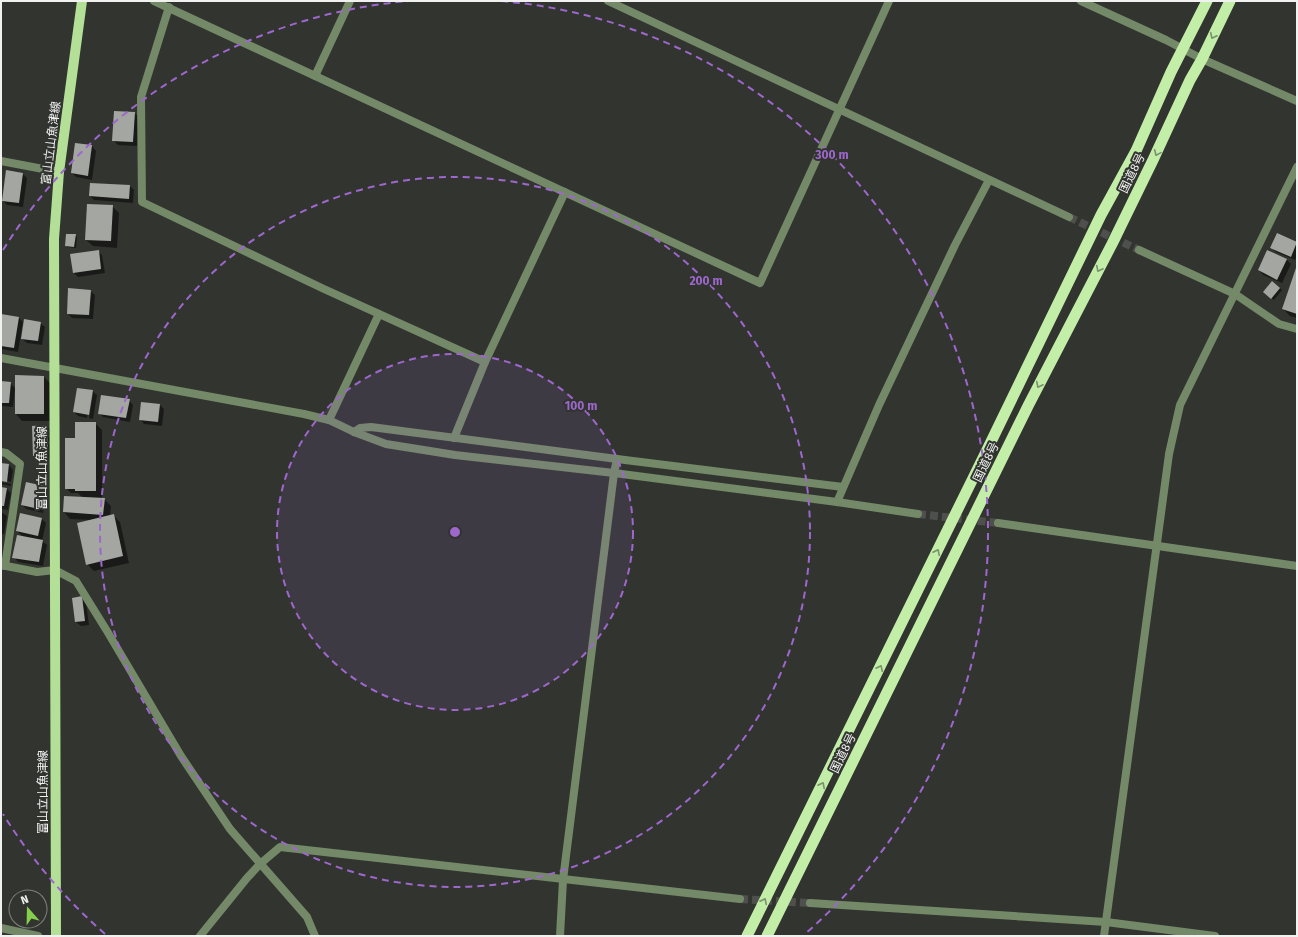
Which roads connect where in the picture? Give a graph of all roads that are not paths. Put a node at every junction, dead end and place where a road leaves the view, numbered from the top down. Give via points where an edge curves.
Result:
1 (82, 1) edge
2 (154, 1) edge
3 (350, 1) edge
4 (608, 1) edge
5 (889, 1) edge
6 (1081, 1) edge
7 (1206, 1) edge
8 (1230, 1) edge
9 (169, 8) junction
10 (1183, 49) junction
11 (1202, 59) junction
12 (315, 76) junction
13 (1297, 101) edge
14 (840, 109) junction
15 (1, 161) edge
16 (1297, 167) edge
17 (59, 172) junction
18 (990, 180) junction
19 (565, 192) junction
20 (1069, 217) tunnel mouth
21 (1140, 250) tunnel mouth
22 (1235, 294) junction
23 (379, 314) junction
24 (1297, 329) edge
25 (1, 358) edge
26 (485, 362) junction
27 (55, 368) junction
28 (329, 420) junction
29 (354, 432) junction
30 (454, 438) junction
31 (1, 452) edge
32 (617, 459) junction
33 (614, 474) junction
34 (844, 487) junction
35 (837, 502) junction
36 (918, 514) tunnel mouth
37 (998, 523) tunnel mouth
38 (1156, 546) junction
39 (3, 566) edge
40 (1297, 566) edge
41 (56, 570) junction
42 (260, 864) junction
43 (563, 880) junction
44 (740, 899) tunnel mouth
45 (810, 903) tunnel mouth
46 (1106, 922) junction
47 (1, 928) edge
48 (38, 936) edge
49 (56, 936) edge
50 (200, 936) edge
51 (315, 936) edge
52 (560, 936) edge
53 (746, 936) edge
54 (768, 936) edge
55 (1104, 936) edge
56 (1215, 936) edge

1 - 17 main road, 富山立山魚津線
2 - 9 street
3 - 12 street
4 - 14 street
5 - 14 street
6 - 10 street
7 - 10 highway, 国道8号
8 -> 11 highway, 国道8号
9 - 12 street
9 - 23 street via 141,97 142,202
10 - 11 street
53 -> 10 highway, 国道8号 via 1101,215 1136,151
11 - 13 street
11 -> 54 highway, 国道8号 via 1112,244 1028,406
12 - 19 street
14 - 18 street
14 - 19 street via 760,283
15 - 17 street
16 - 22 street
17 - 27 main road, 富山立山魚津線 via 54,239
18 - 20 street
18 - 34 street via 948,259 879,404
19 - 26 street
21 - 22 street
22 - 24 street via 1279,324
22 - 38 street via 1180,405 1169,454
23 - 26 street
23 - 28 street
25 - 27 street
26 - 30 street
27 - 28 street
27 - 41 main road, 富山立山魚津線
28 - 29 street
29 - 30 street via 360,428 371,427
29 - 33 street via 386,444
30 - 32 street
31 - 39 street via 20,464
32 - 33 street
32 - 34 street
33 - 35 street
33 - 43 street
34 - 35 street
35 - 36 street
37 - 38 street
38 - 40 street
38 - 46 street
39 - 41 street via 37,572
41 - 42 street via 76,581 181,756 230,829
41 - 49 main road, 富山立山魚津線
42 - 43 street via 280,847
42 - 50 street
42 - 51 street via 307,917
43 - 44 street
43 - 52 street
45 - 46 street
46 - 55 street
46 - 56 street
47 - 48 street

